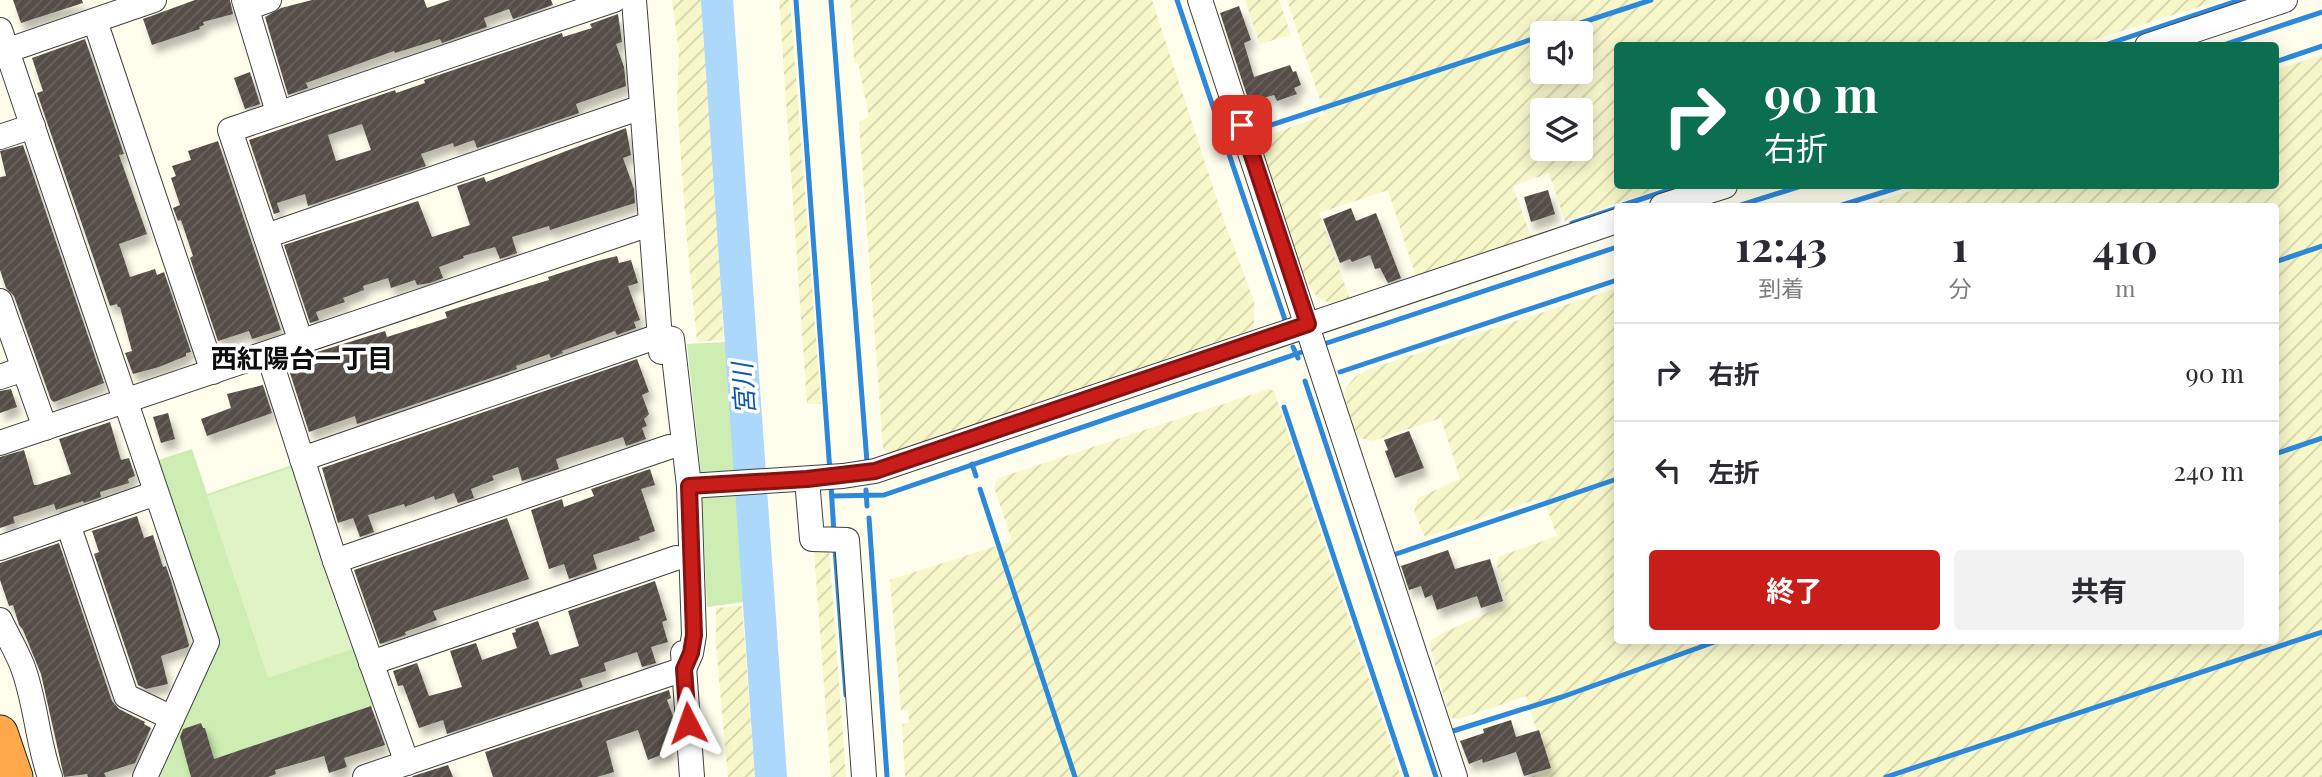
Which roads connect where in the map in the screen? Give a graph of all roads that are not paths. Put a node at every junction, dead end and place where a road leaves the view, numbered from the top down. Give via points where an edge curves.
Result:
1 (154, 0) edge
2 (614, 0) edge
3 (634, 0) edge
4 (1200, 0) edge
5 (2285, 0) edge
6 (253, 3) edge
7 (95, 21) junction
8 (2159, 42) edge
9 (2, 44) edge
10 (642, 107) junction
11 (278, 112) junction
12 (33, 126) junction
13 (0, 138) edge
14 (1716, 189) edge
15 (1672, 203) edge
16 (1614, 223) edge
17 (650, 224) junction
18 (265, 236) junction
19 (0, 301) edge
20 (659, 336) junction
21 (1313, 339) junction
22 (301, 342) junction
23 (268, 353) junction
24 (24, 369) junction
25 (213, 372) junction
26 (0, 377) edge
27 (124, 402) junction
28 (45, 428) junction
29 (0, 443) edge
30 (669, 447) junction
31 (302, 460) junction
32 (819, 478) junction
33 (693, 486) junction
34 (156, 494) junction
35 (68, 524) junction
36 (0, 548) edge
37 (676, 558) junction
38 (335, 561) junction
39 (0, 620) edge
40 (371, 663) junction
41 (684, 669) junction
42 (172, 718) junction
43 (0, 733) edge
44 (407, 763) junction
45 (15, 777) edge
46 (50, 777) edge
47 (145, 777) edge
48 (365, 777) edge
49 (691, 777) edge
50 (864, 777) edge
51 (1455, 777) edge

1 - 7 street
2 - 11 street
3 - 10 street
4 - 21 street
5 - 8 street
6 - 11 street via 247,17
7 - 9 street
7 - 25 street
9 - 12 street
10 - 17 street
10 - 18 street
11 - 18 street via 230,130
12 - 13 street
12 - 27 street
14 - 15 street
16 - 21 street
17 - 20 street
17 - 22 street
18 - 22 street
19 - 24 street
20 - 30 street
20 - 31 street
20 - 33 street via 672,339
21 - 32 street via 875,471
21 - 51 street
22 - 23 street
23 - 25 street
23 - 31 street
24 - 26 street
24 - 28 street
25 - 27 street
27 - 28 street
27 - 34 street
28 - 29 street
30 - 37 street
30 - 38 street
31 - 38 street
32 - 33 street
32 - 50 street via 812,540 848,540
33 - 41 street via 694,635
34 - 35 street
34 - 42 street via 207,642
35 - 36 street
35 - 42 street via 126,696
37 - 40 street
37 - 41 street
38 - 40 street
39 - 46 street via 23,666
40 - 44 street
41 - 44 street
41 - 49 street
42 - 47 street
43 - 45 highway
44 - 48 street

